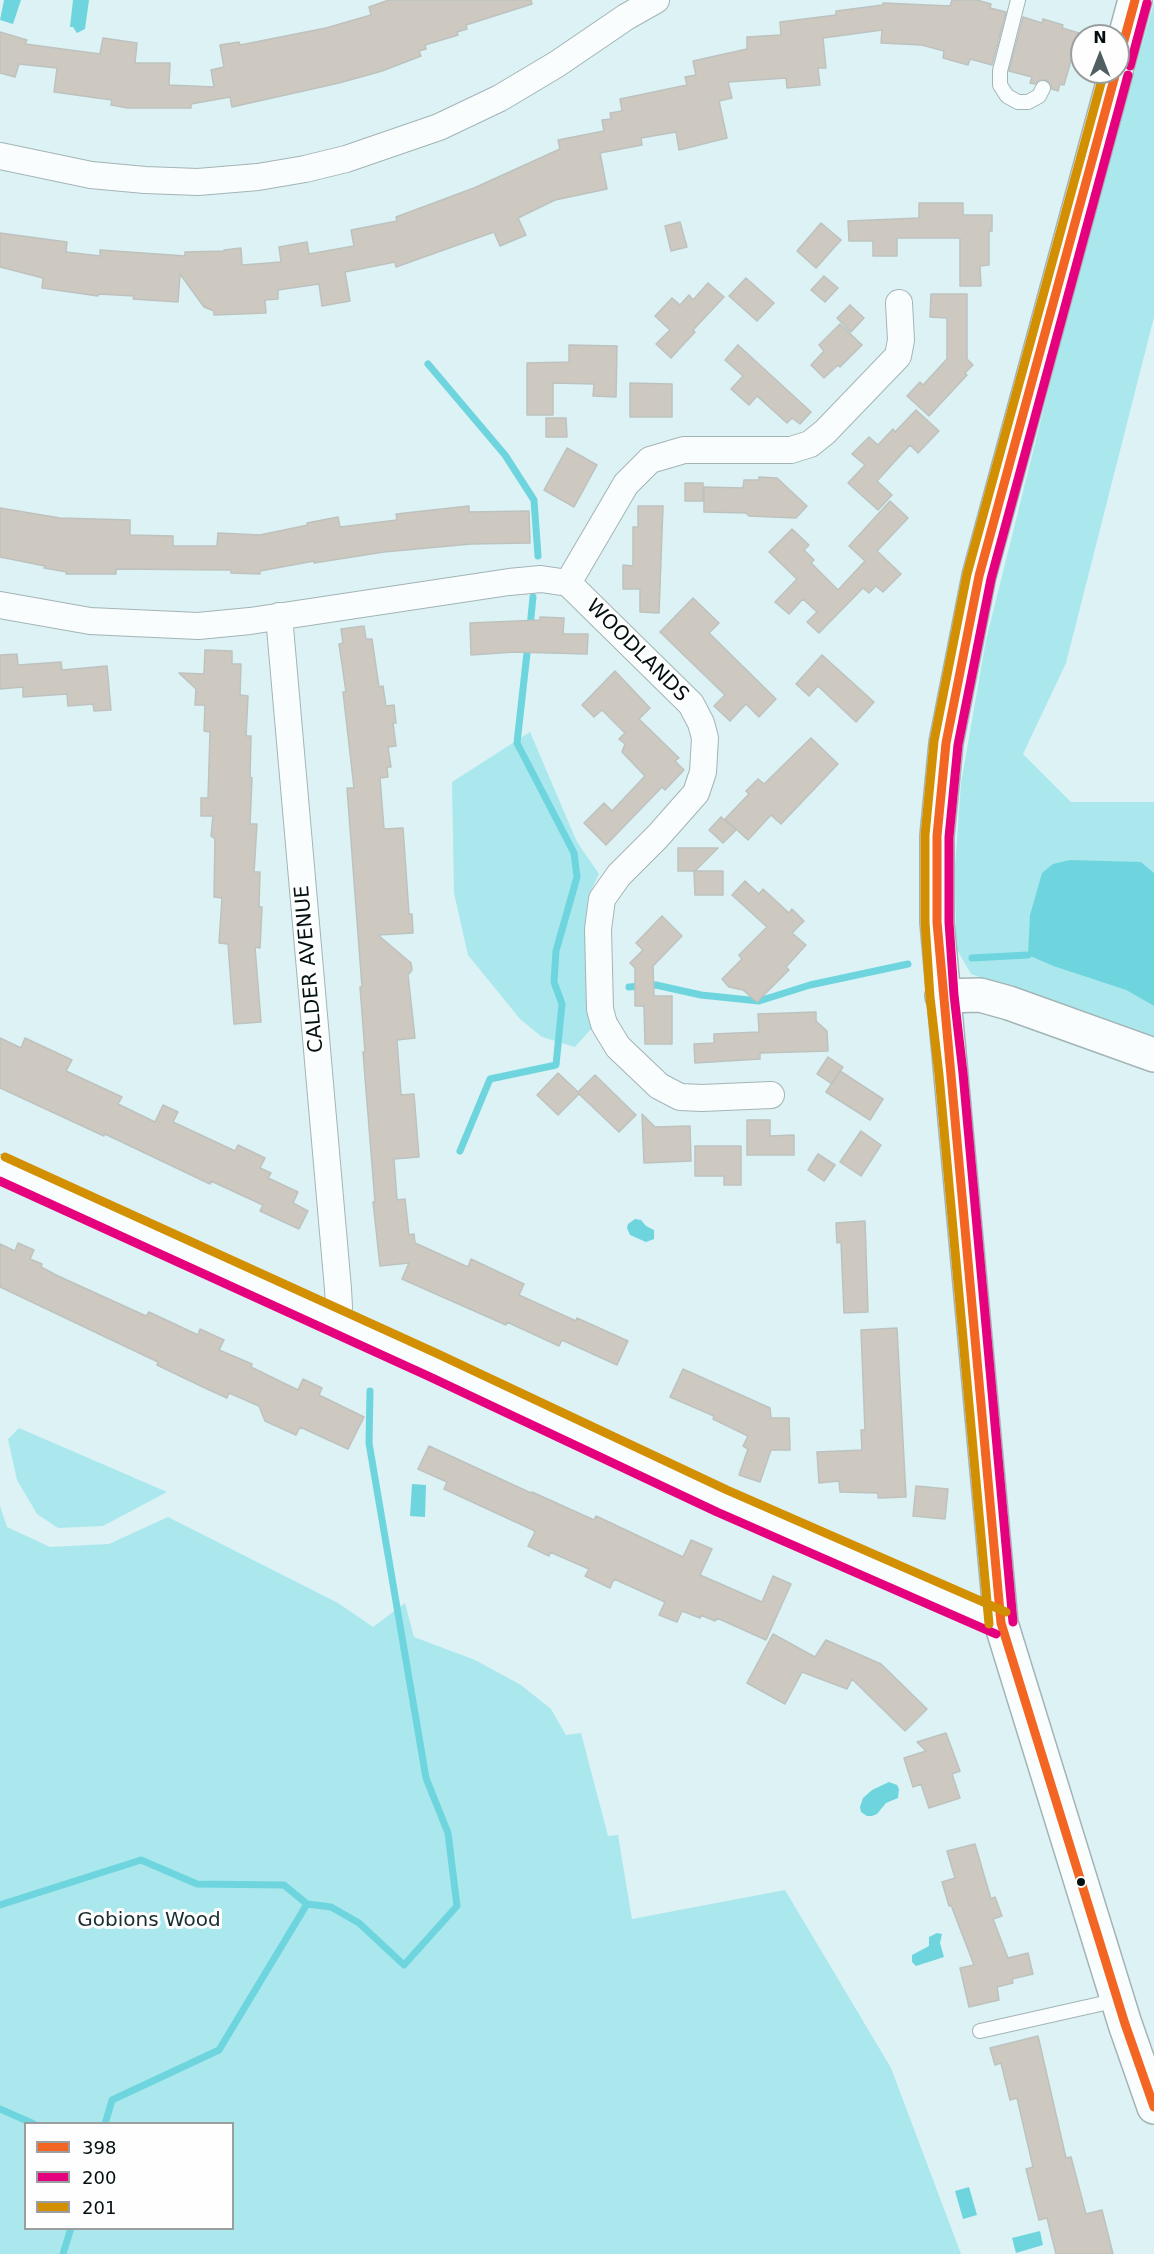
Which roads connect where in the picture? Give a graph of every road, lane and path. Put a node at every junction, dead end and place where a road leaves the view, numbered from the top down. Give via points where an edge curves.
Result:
1 (656, 0) edge
2 (1018, 0) edge
3 (1135, 0) edge
4 (1129, 24) edge
5 (1113, 84) edge
6 (1043, 88) dead end
7 (0, 156) edge
8 (899, 303) dead end
9 (568, 584) junction
10 (0, 605) edge
11 (279, 616) junction
12 (942, 996) junction
13 (1154, 1055) edge
14 (771, 1095) dead end
15 (0, 1168) edge
16 (334, 1322) junction
17 (1001, 1623) junction
18 (1118, 2000) junction
19 (980, 2031) dead end
20 (1154, 2107) edge

1 - 7 street via 500,98 440,127 305,170 198,182 145,180 91,175
2 - 6 lane via 1000,85 1007,96 1018,102 1039,96
3 - 4 main road
5 - 12 main road via 979,576 946,743 937,836
8 - 9 street via 898,356 825,432 810,444 791,450 684,450 650,460 626,484
9 - 11 street via 541,579 509,582
9 - 14 street, WOODLANDS via 691,704 705,738 703,772 696,793 619,875 603,899 598,929 600,1009 604,1024 618,1047 659,1086 680,1097
10 - 11 street via 90,621 141,625 198,626
11 - 16 street, CALDER AVENUE via 338,1289 339,1307
12 - 13 main road via 990,997
12 - 17 main road
15 - 16 street
16 - 17 street via 737,1508
17 - 18 main road
18 - 19 lane
18 - 20 main road

